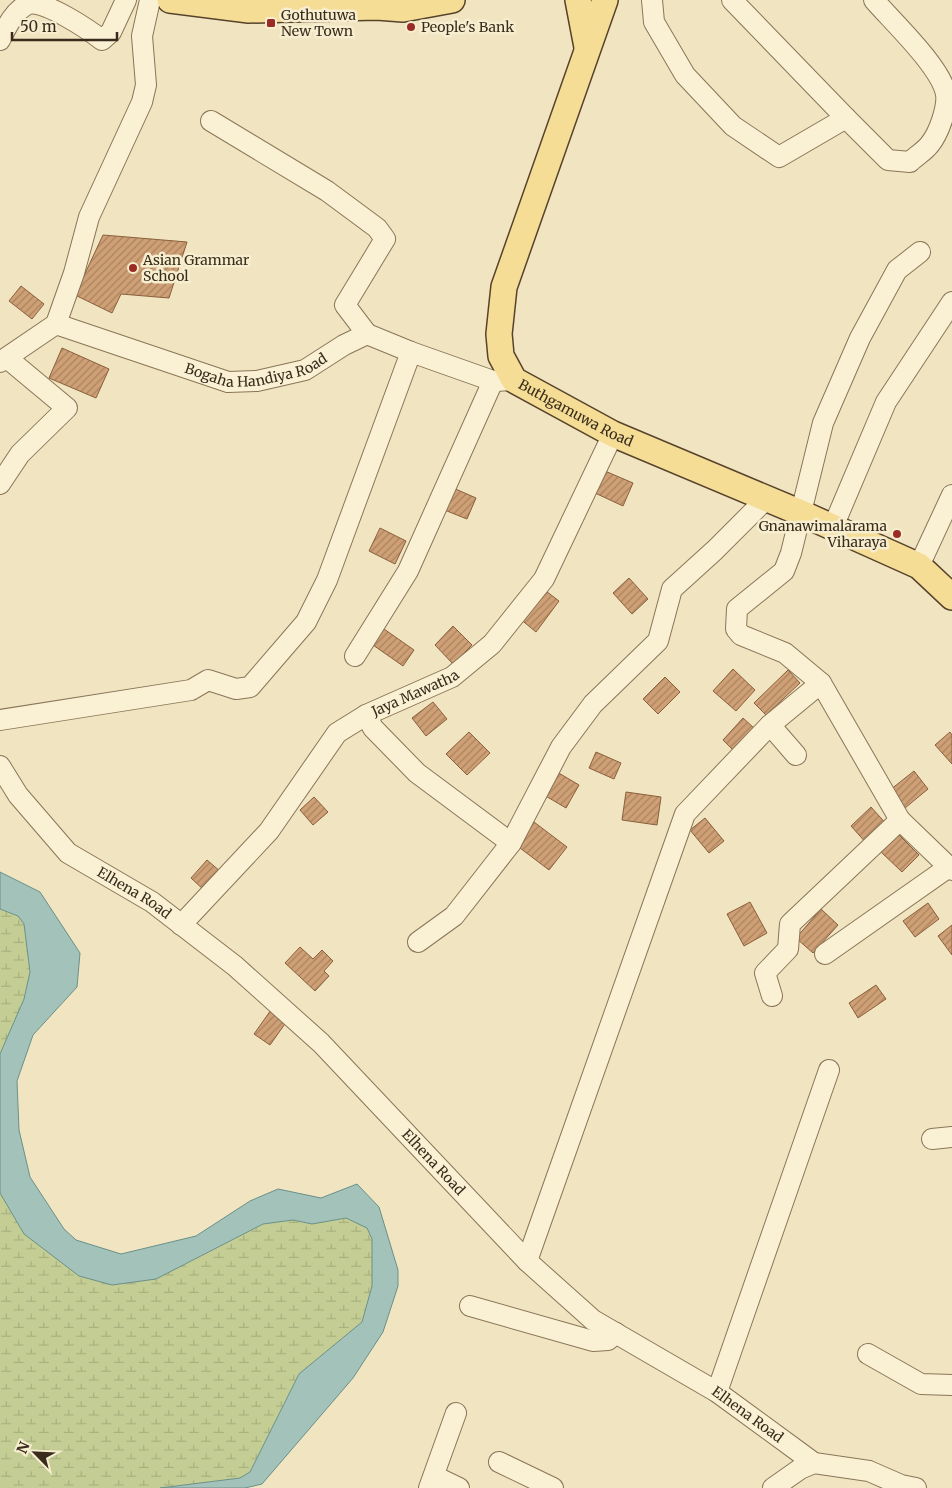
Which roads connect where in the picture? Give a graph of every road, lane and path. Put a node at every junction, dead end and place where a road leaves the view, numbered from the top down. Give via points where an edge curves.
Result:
1 (126, 0) edge
2 (150, 0) edge
3 (170, 0) edge
4 (452, 0) edge
5 (578, 0) edge
6 (605, 0) edge
7 (652, 0) edge
8 (732, 0) edge
9 (874, 0) edge
10 (386, 4) edge
11 (0, 40) edge
12 (587, 46) junction
13 (846, 118) junction
14 (210, 121) dead end
15 (920, 252) dead end
16 (952, 302) edge
17 (56, 324) junction
18 (367, 334) junction
19 (410, 352) junction
20 (3, 360) edge
21 (503, 380) junction
22 (613, 434) junction
23 (0, 484) edge
24 (952, 495) edge
25 (766, 499) junction
26 (801, 513) junction
27 (833, 527) junction
28 (919, 566) junction
29 (952, 597) edge
30 (355, 656) dead end
31 (821, 683) junction
32 (366, 715) junction
33 (0, 720) edge
34 (770, 725) junction
35 (796, 754) dead end
36 (0, 766) edge
37 (900, 820) junction
38 (511, 843) junction
39 (950, 868) edge
40 (181, 925) junction
41 (418, 942) dead end
42 (825, 954) dead end
43 (772, 996) dead end
44 (829, 1070) dead end
45 (952, 1137) edge
46 (932, 1139) dead end
47 (527, 1262) junction
48 (470, 1306) dead end
49 (616, 1333) junction
50 (868, 1354) dead end
51 (952, 1385) edge
52 (716, 1392) junction
53 (456, 1413) dead end
54 (499, 1462) dead end
55 (814, 1463) junction
56 (432, 1482) edge
57 (459, 1488) edge
58 (553, 1488) edge
59 (774, 1488) edge
60 (916, 1488) edge

1 - 11 street via 111,32 102,40 71,16 40,2 29,3 13,16
2 - 17 street via 142,36 146,85 142,102 90,217
3 - 10 main road via 249,10
4 - 10 main road via 403,9
5 - 12 main road
6 - 12 main road, Buthgamuwa Road
7 - 13 street via 654,22 685,75 733,126 779,157
8 - 13 street
9 - 13 street via 942,80 946,96 942,121 930,145 910,162 888,160
12 - 21 main road, Buthgamuwa Road via 504,287 499,334
14 - 18 street via 327,191 377,228 385,239 346,305
15 - 26 street via 897,270 860,338 823,424
16 - 27 street via 886,402
17 - 18 street, Bogaha Handiya Road via 228,382 257,381 305,370
17 - 20 street
18 - 19 street
19 - 21 street
19 - 33 street via 327,580 306,622 250,687 236,689 208,680 191,690
20 - 23 street via 66,408 20,454
21 - 22 main road, Buthgamuwa Road
21 - 30 street via 408,571
22 - 25 main road, Buthgamuwa Road
22 - 32 street, Jaya Mawatha via 544,579 492,644 452,677
24 - 28 street
25 - 26 main road, Buthgamuwa Road
25 - 38 street via 672,589 658,641 593,704 561,747
26 - 27 main road, Buthgamuwa Road
26 - 31 street via 784,571 737,609 736,629 741,635 785,653
27 - 28 main road, Buthgamuwa Road
28 - 29 main road, Buthgamuwa Road
31 - 34 street
31 - 37 street
32 - 38 street via 373,728 417,773
32 - 40 street, Jaya Mawatha via 337,733 269,831
34 - 35 street
34 - 47 street via 685,814
36 - 40 street, Elhena Road via 18,795 68,853 152,902
37 - 39 street
37 - 43 street via 790,924 788,949 764,973
38 - 41 street via 454,916
39 - 42 street
40 - 47 street, Elhena Road via 235,966 321,1043
44 - 52 street
45 - 46 street
47 - 49 street, Elhena Road via 593,1320
48 - 49 street via 593,1341 608,1340
49 - 52 street, Elhena Road
50 - 51 street via 921,1384
52 - 55 street, Elhena Road
53 - 56 street
54 - 58 street
55 - 59 street
55 - 60 street, Elhena Road via 869,1471
56 - 57 street

